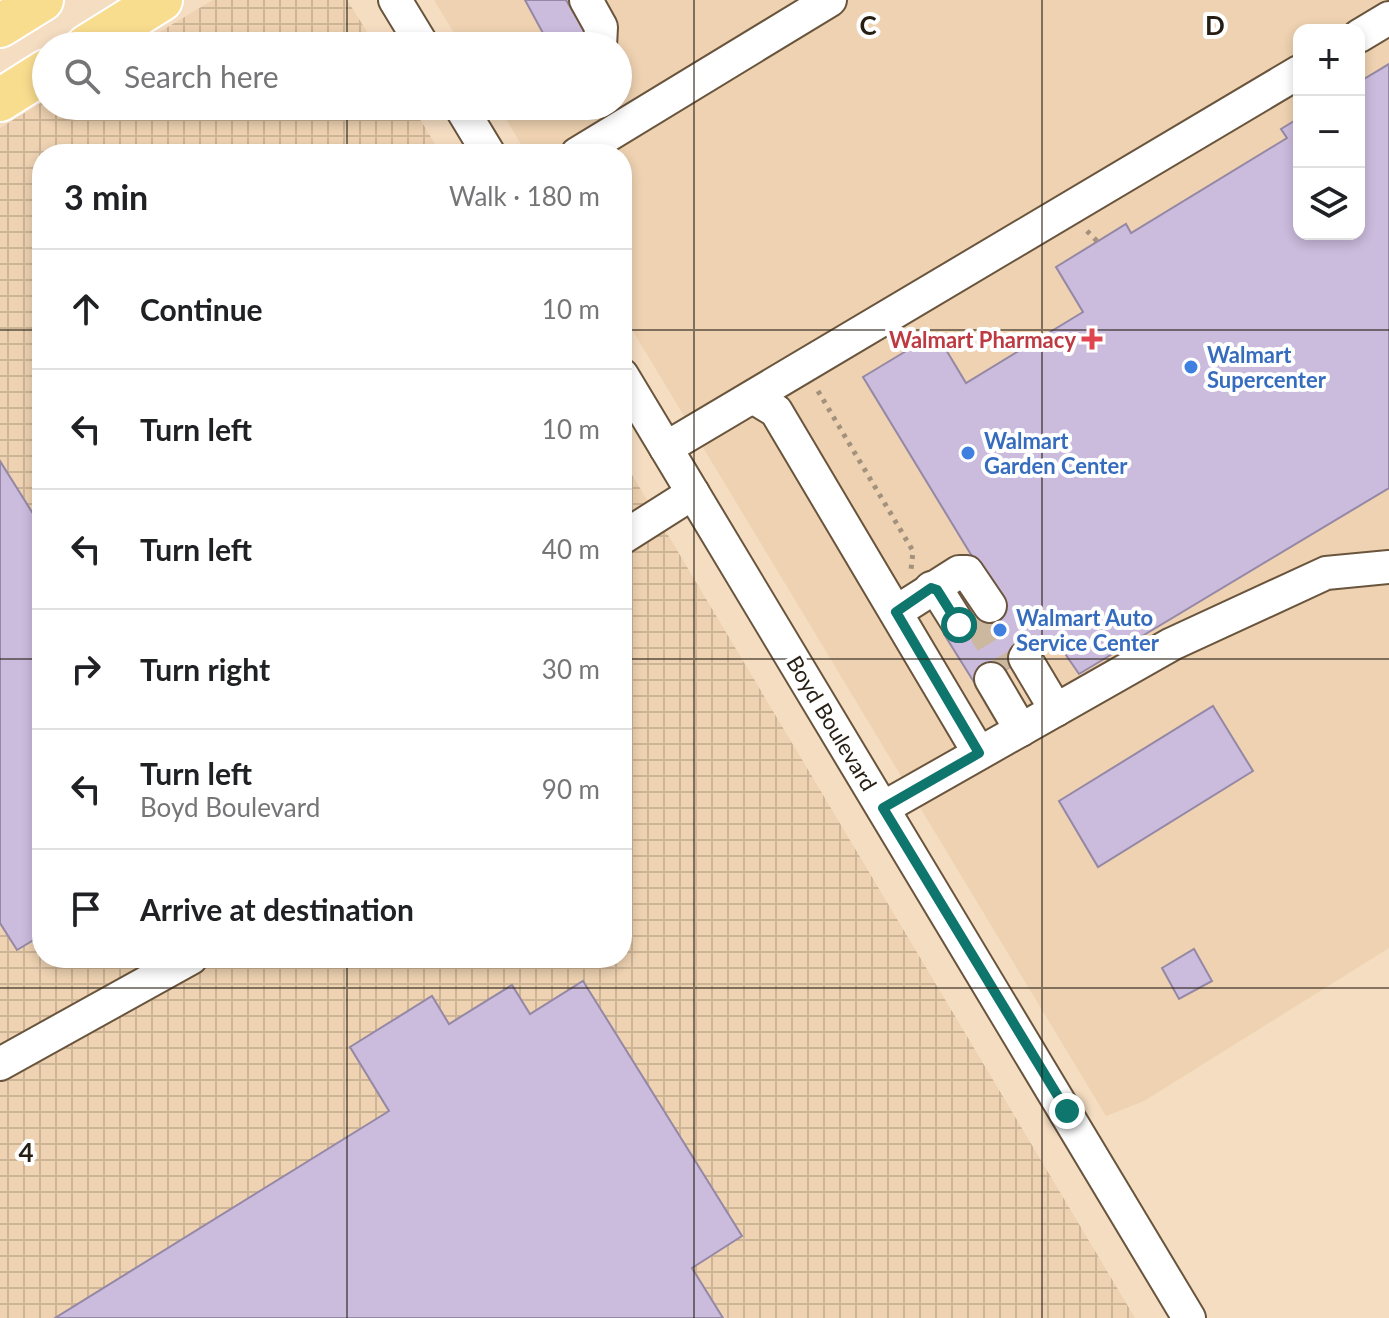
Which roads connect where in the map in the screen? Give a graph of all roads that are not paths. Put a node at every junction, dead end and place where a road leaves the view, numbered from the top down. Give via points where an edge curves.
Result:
1 (42, 0) edge
2 (161, 0) edge
3 (395, 0) edge
4 (586, 0) edge
5 (830, 0) edge
6 (790, 10) edge
7 (1389, 18) edge
8 (0, 26) edge
9 (110, 32) edge
10 (414, 32) edge
11 (601, 32) edge
12 (1365, 32) edge
13 (1293, 76) edge
14 (32, 80) edge
15 (0, 100) edge
16 (632, 117) edge
17 (468, 120) edge
18 (627, 120) edge
19 (483, 144) edge
20 (592, 144) edge
21 (632, 392) edge
22 (753, 397) junction
23 (666, 448) junction
24 (693, 493) junction
25 (632, 532) edge
26 (1389, 567) edge
27 (896, 612) junction
28 (975, 615) tunnel mouth
29 (1008, 669) tunnel mouth
30 (1038, 720) junction
31 (979, 753) junction
32 (883, 808) junction
33 (173, 968) edge
34 (0, 1064) edge
35 (1189, 1318) edge

1 - 8 main road
2 - 9 main road
3 - 10 street
4 - 11 street
5 - 6 street
6 - 16 street
7 - 12 street
13 - 22 street
14 - 15 main road
17 - 19 street
18 - 20 street
21 - 23 street, Boyd Boulevard
22 - 23 street
22 - 27 street via 776,411
23 - 24 street, Boyd Boulevard
24 - 25 street
24 - 32 street, Boyd Boulevard
26 - 30 street via 1326,573 1172,644
27 - 28 street via 929,579
27 - 31 street
29 - 30 street
30 - 31 street
31 - 32 street
32 - 35 street, Boyd Boulevard
33 - 34 street

